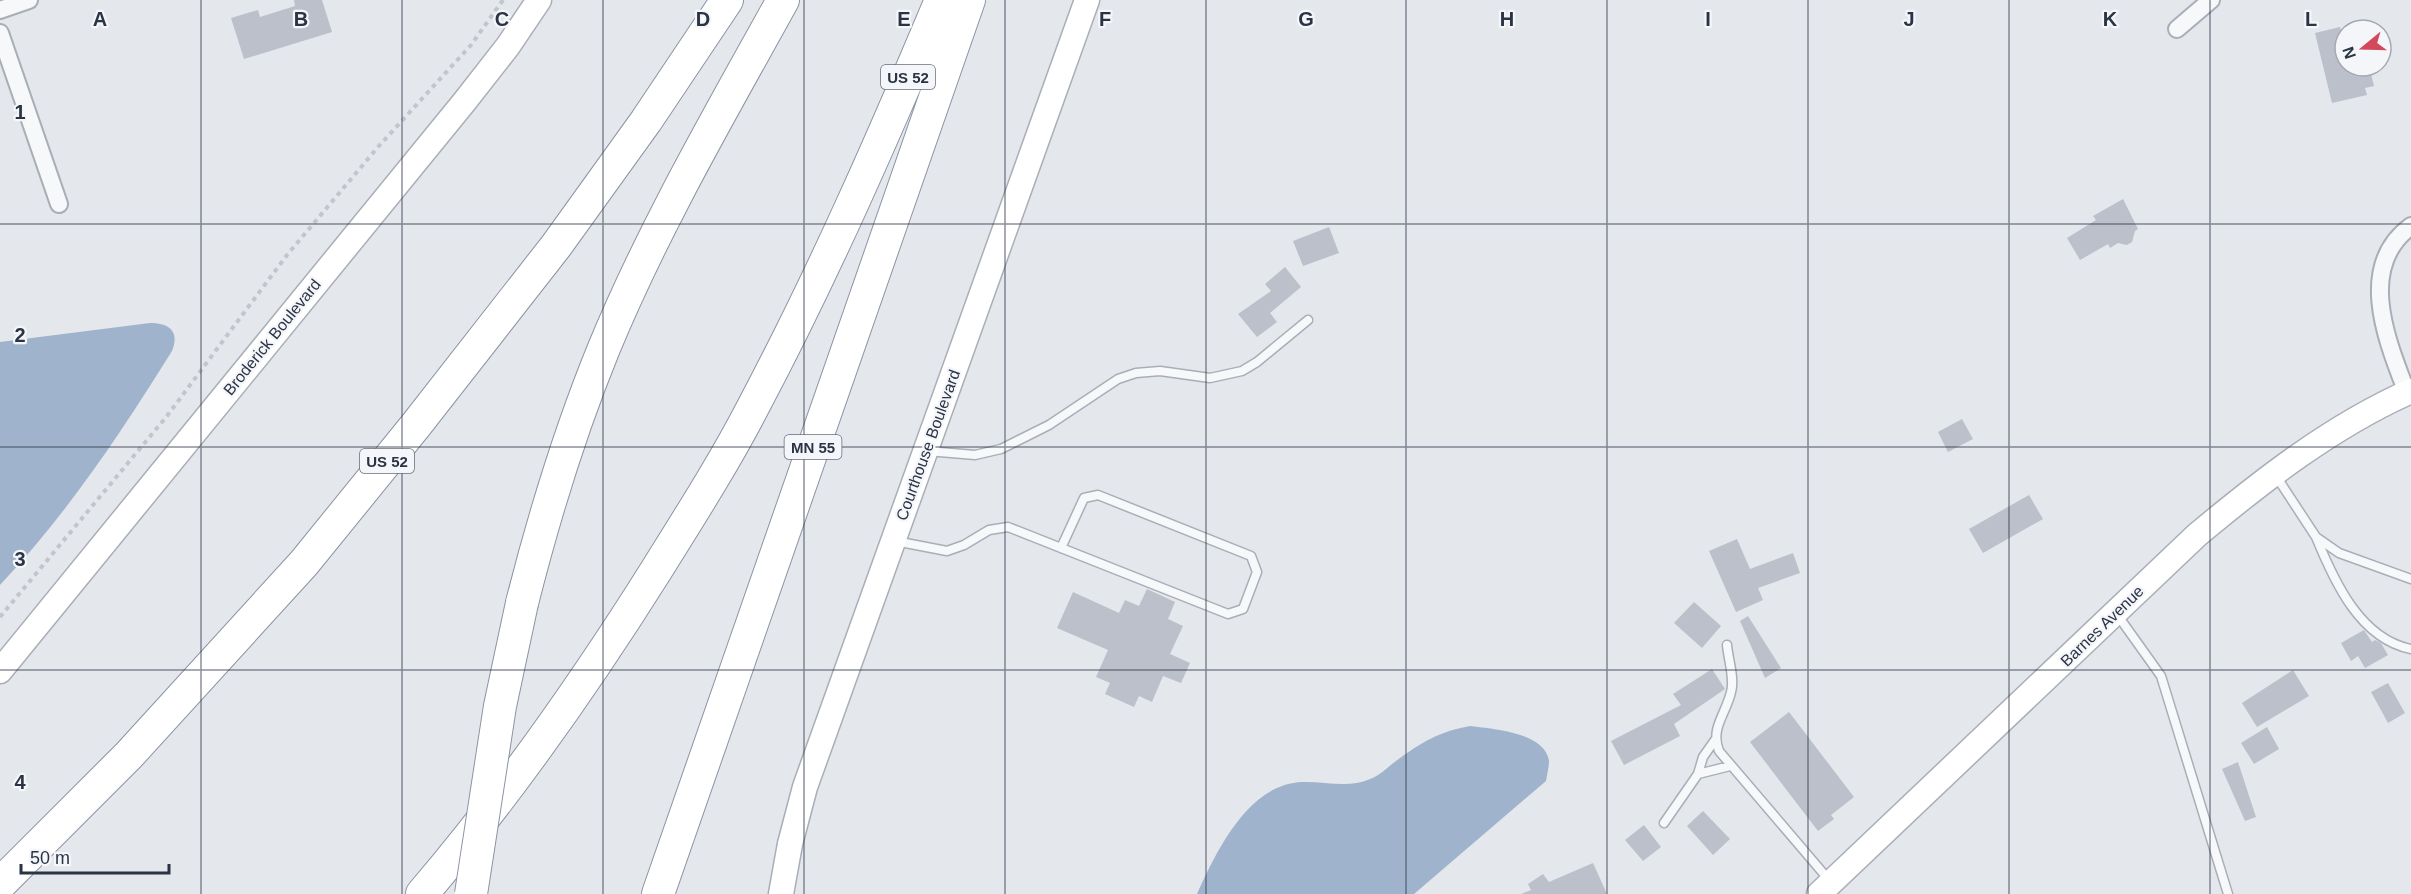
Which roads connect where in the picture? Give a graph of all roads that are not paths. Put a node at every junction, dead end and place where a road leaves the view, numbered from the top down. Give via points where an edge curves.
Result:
1 (29, 0) edge
2 (540, 0) edge
3 (727, 0) edge
4 (783, 0) edge
5 (940, 0) edge
6 (969, 0) edge
7 (1087, 0) edge
8 (2211, 0) edge
9 (0, 10) edge
10 (2177, 29) dead end
11 (0, 33) edge
12 (59, 204) dead end
13 (2411, 226) edge
14 (1308, 321) dead end
15 (2409, 392) edge
16 (927, 451) junction
17 (2274, 474) junction
18 (2316, 537) junction
19 (894, 540) junction
20 (1061, 548) junction
21 (2411, 579) edge
22 (2116, 613) junction
23 (1727, 645) dead end
24 (2411, 649) edge
25 (0, 671) edge
26 (1714, 740) junction
27 (1730, 766) junction
28 (1698, 774) junction
29 (1664, 823) dead end
30 (0, 884) edge
31 (1825, 888) edge
32 (422, 894) edge
33 (471, 894) edge
34 (658, 894) edge
35 (781, 894) edge
36 (2228, 894) edge

1 - 9 street
2 - 25 street, Broderick Boulevard via 465,101
3 - 30 highway, US 52 via 556,246 304,563 129,755
4 - 33 highway, bridge via 663,220 605,345 555,483 522,603 500,706
5 - 32 highway, US 52 via 876,155 823,269 708,488 605,651 507,787
6 - 34 highway, MN 55
7 - 16 street, Courthouse Boulevard
8 - 10 street
11 - 12 street
13 - 15 street via 2394,244 2379,288 2389,345
14 - 16 lane via 1242,371 1210,378 1160,371 1136,373 1118,379 1049,425 1001,449 975,455
15 - 17 street, Barnes Avenue via 2337,430
16 - 19 street, Courthouse Boulevard
17 - 18 lane
17 - 22 street, Barnes Avenue via 2197,536
18 - 21 lane via 2339,553
18 - 24 lane via 2348,600 2371,628 2394,645
19 - 20 lane via 947,551 988,530 1008,527
19 - 35 street, Courthouse Boulevard via 805,787
20 - 20 lane via 1228,614 1243,609 1257,572 1251,556 1098,495 1084,498
22 - 31 street, Barnes Avenue
22 - 36 lane via 2161,676
23 - 26 lane via 1732,690
26 - 27 lane
26 - 28 lane
27 - 28 lane
27 - 31 lane
28 - 29 lane

